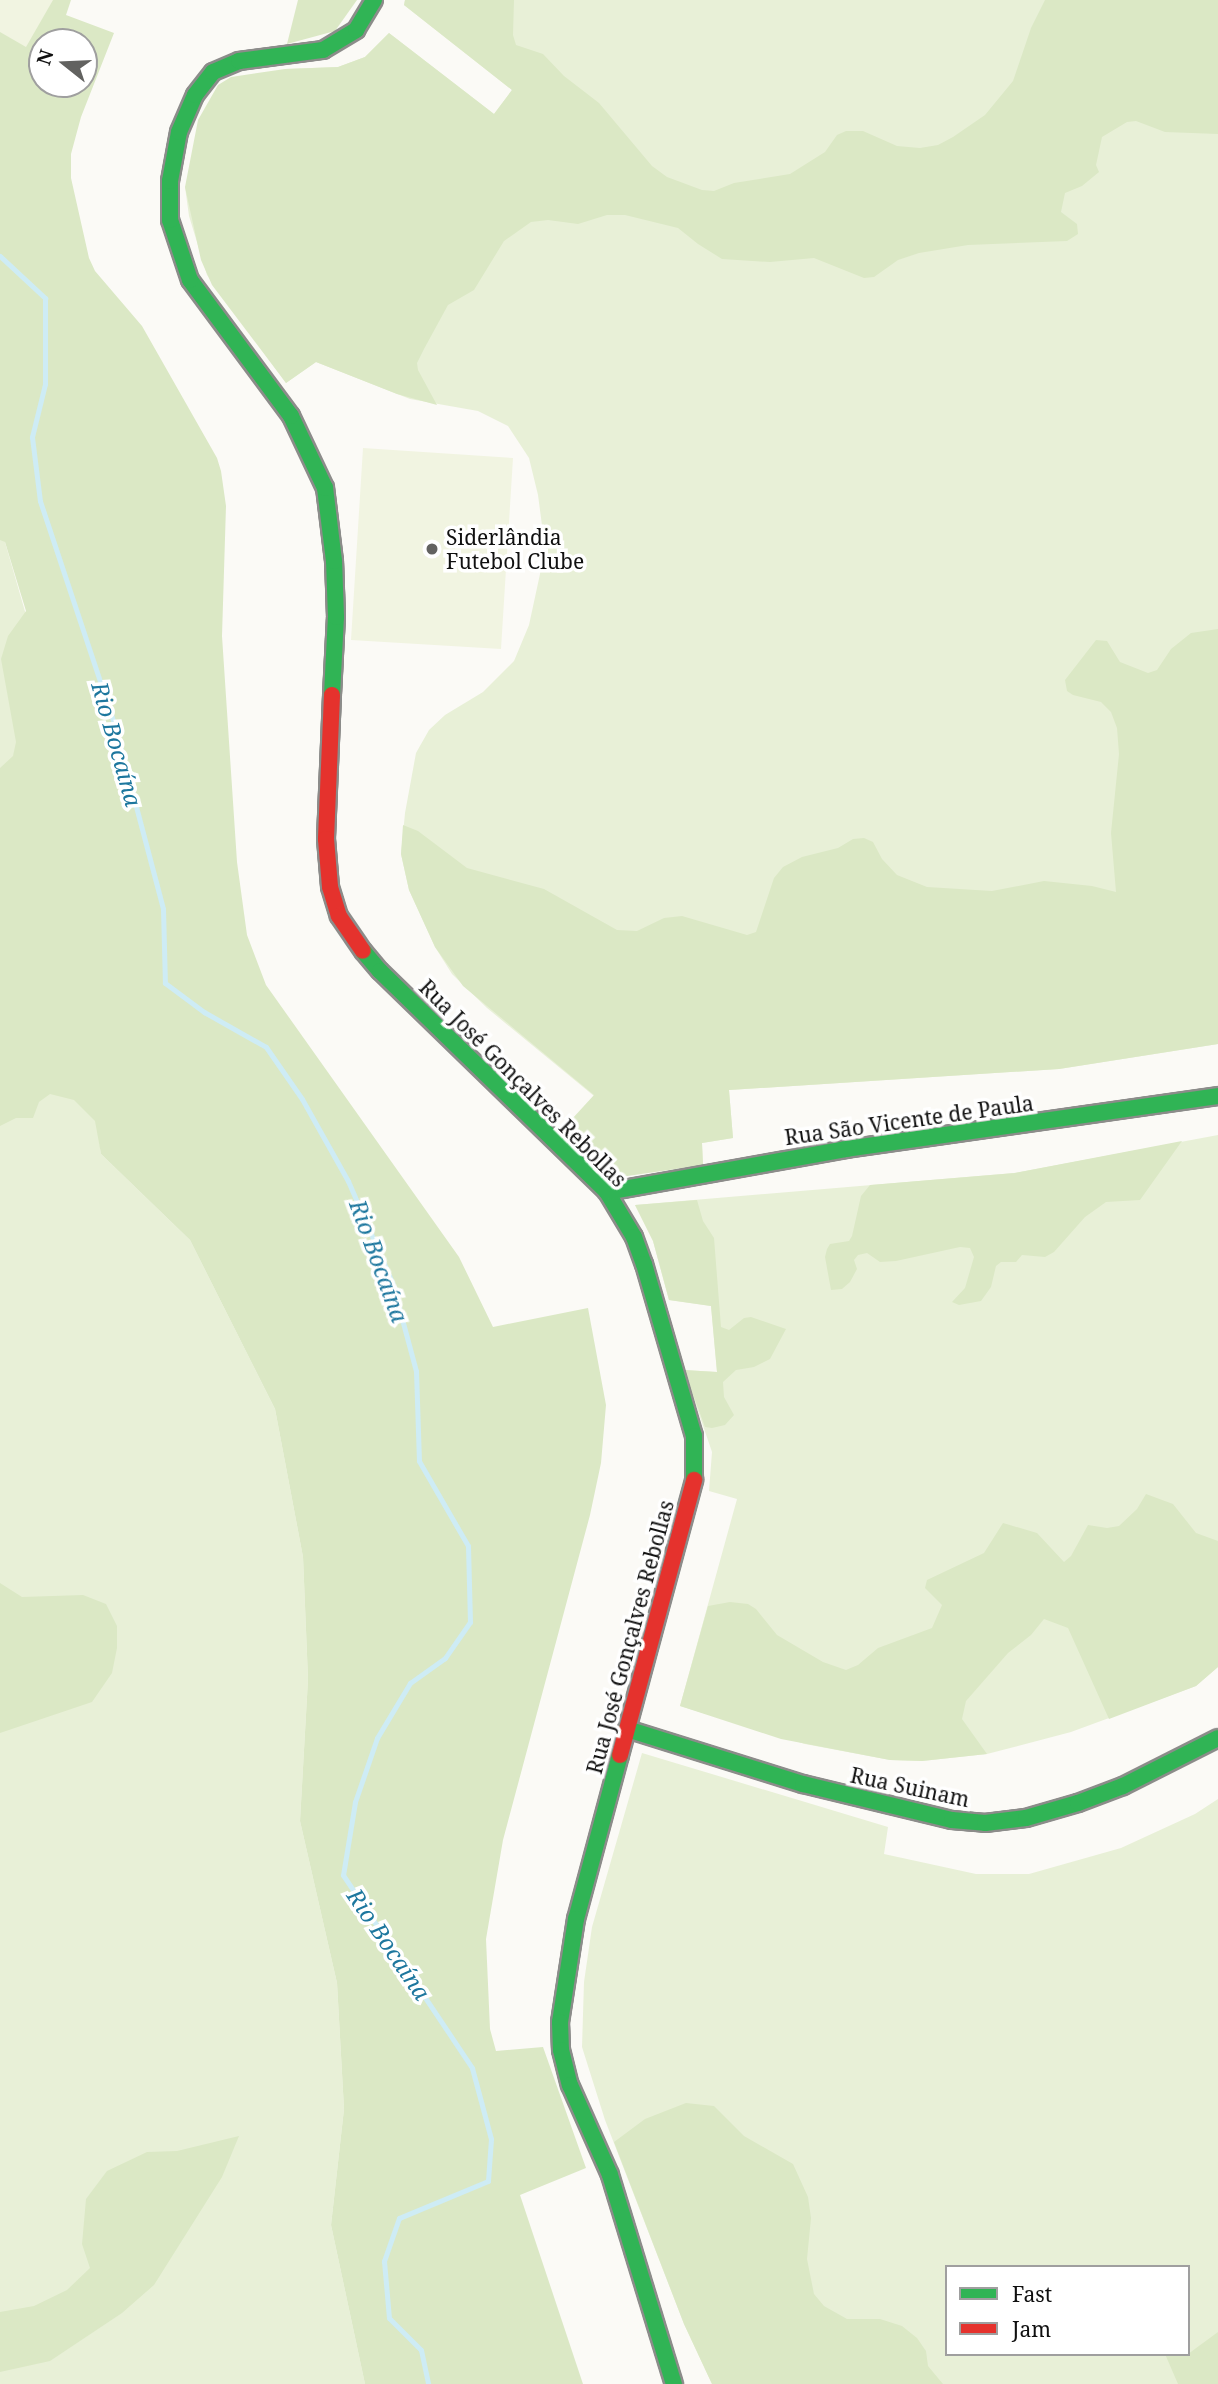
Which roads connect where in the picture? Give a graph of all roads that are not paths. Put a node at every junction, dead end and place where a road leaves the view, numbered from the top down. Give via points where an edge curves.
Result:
1 (374, 0) edge
2 (1218, 1096) edge
3 (607, 1192) junction
4 (627, 1729) junction
5 (1218, 1738) edge
6 (674, 2384) edge

1 - 3 street, Rua José Gonçalves Rebollas via 356,30 323,50 239,61 213,72 195,95 178,132 170,181 170,220 190,280 291,416 325,488 336,617 326,839 330,887 339,916 380,971
2 - 3 street, Rua São Vicente de Paula via 846,1149
3 - 4 street, Rua José Gonçalves Rebollas via 628,1226 643,1264 697,1453 677,1547
4 - 5 street, Rua Suinam via 803,1784 952,1820 985,1823 1026,1818 1078,1803 1123,1786
4 - 6 street, Rua José Gonçalves Rebollas via 576,1920 561,2006 561,2050 570,2085 614,2188

